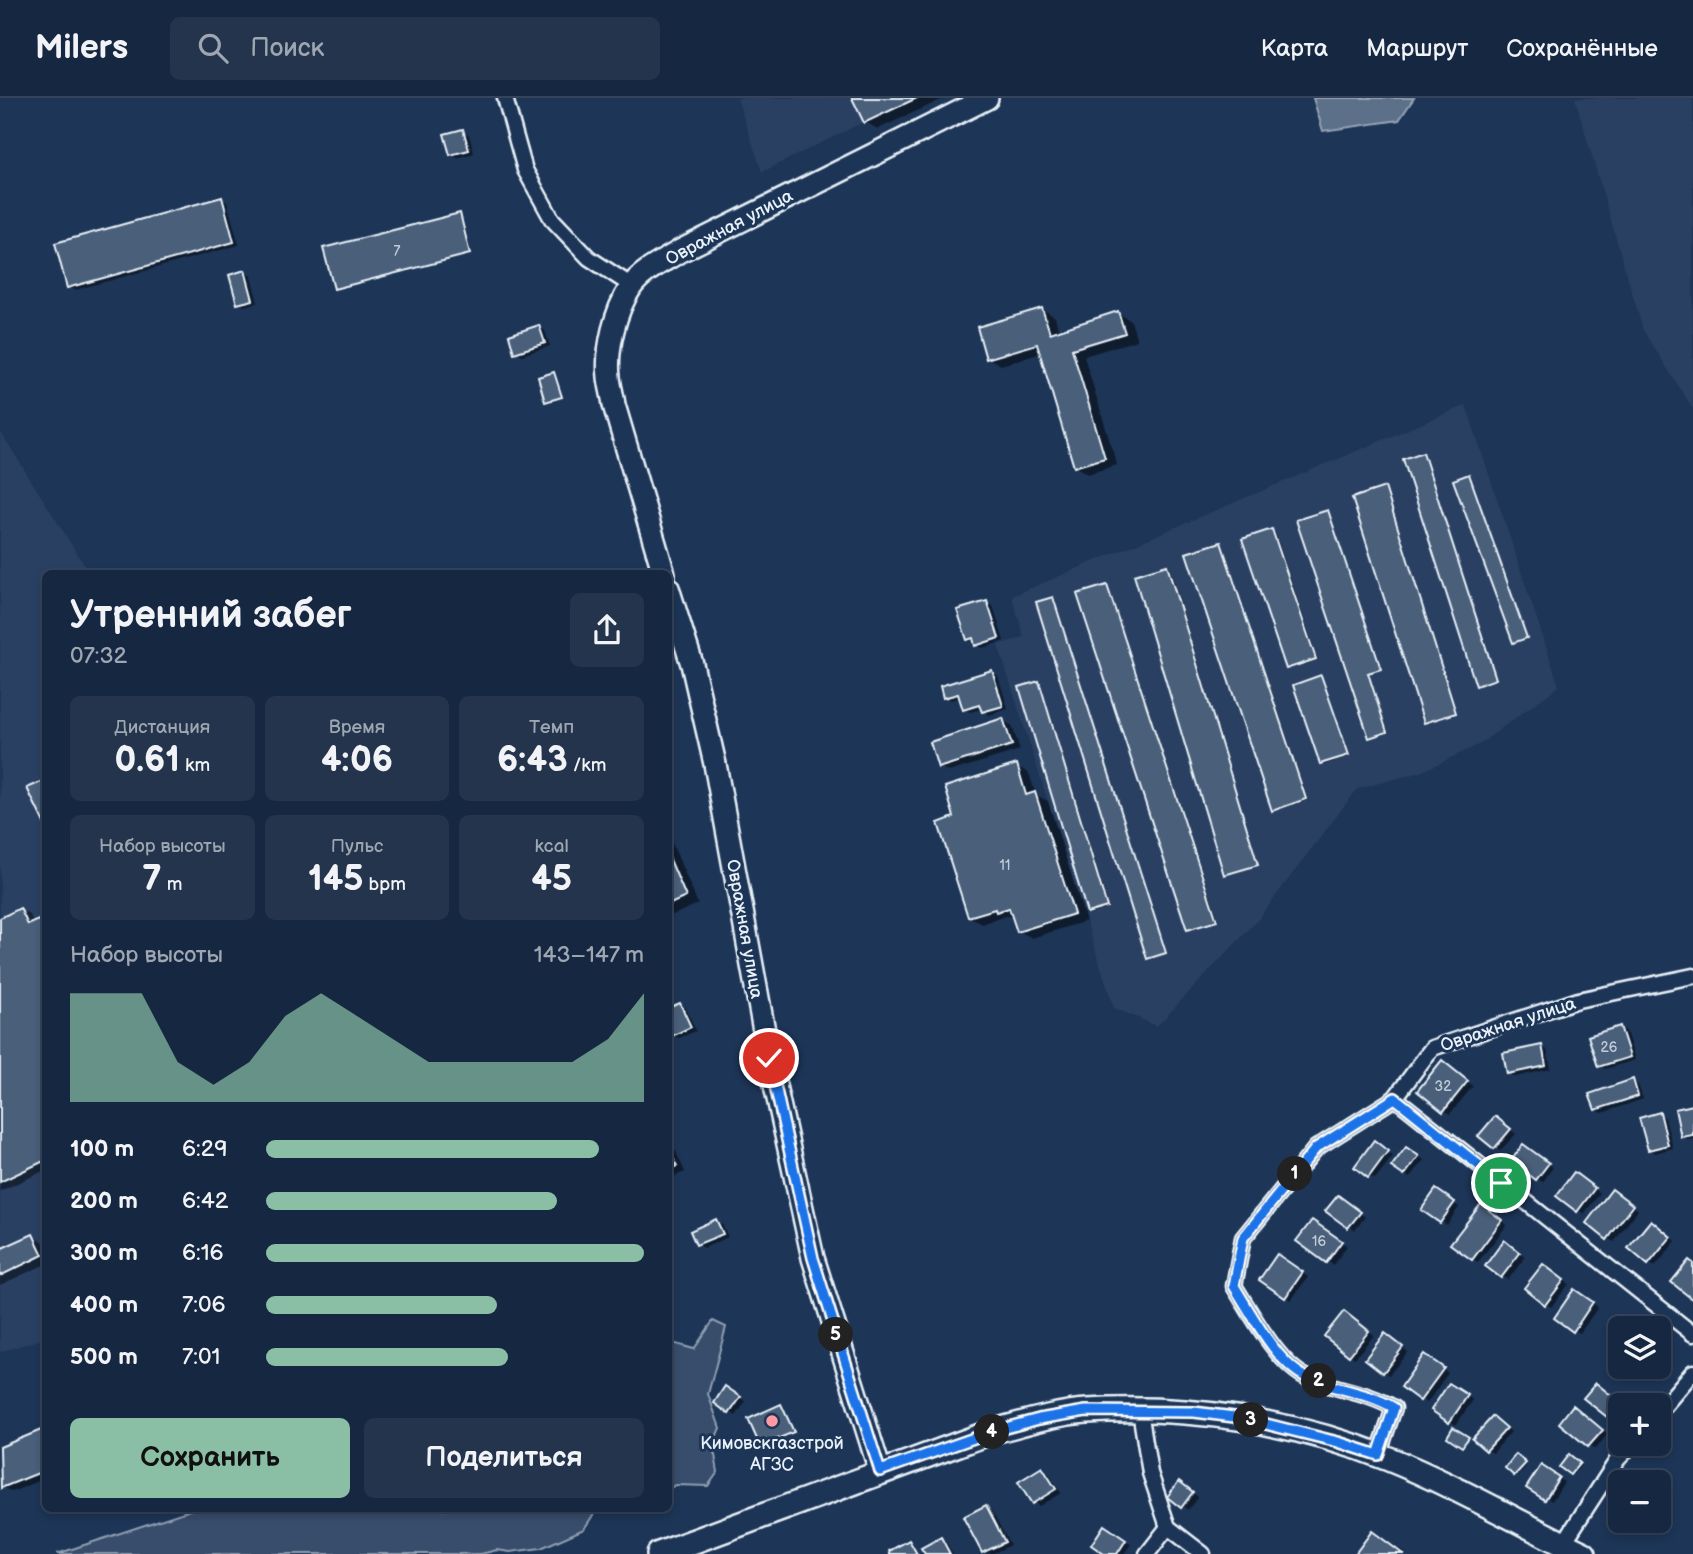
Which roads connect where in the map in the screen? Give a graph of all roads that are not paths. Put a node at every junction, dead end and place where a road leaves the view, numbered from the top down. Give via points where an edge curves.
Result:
1 (505, 98) edge
2 (987, 98) edge
3 (632, 286) junction
4 (663, 570) edge
5 (672, 601) edge
6 (1693, 976) edge
7 (1395, 1098) junction
8 (1693, 1334) edge
9 (1693, 1372) edge
10 (1671, 1398) edge
11 (1140, 1411) junction
12 (1378, 1455) junction
13 (1621, 1456) edge
14 (880, 1471) junction
15 (1167, 1527) junction
16 (1563, 1544) junction
17 (659, 1554) edge
18 (1147, 1554) edge
19 (1203, 1554) edge
20 (1584, 1554) edge

1 - 3 street via 525,170 552,219 589,258
2 - 3 street, Овражная улица via 680,251
3 - 4 street, Овражная улица via 616,319 609,377
5 - 14 street, Овражная улица via 715,764 769,1058 813,1258
6 - 7 street, Овражная улица via 1578,1000 1432,1048
7 - 8 street
7 - 12 street, Овражная улица via 1316,1148 1243,1238 1234,1286 1276,1353 1305,1377 1378,1398 1394,1408
9 - 10 street
11 - 12 main road via 1242,1418
11 - 14 main road via 1086,1411 1039,1419
11 - 15 street via 1150,1473
12 - 16 main road
13 - 16 street
14 - 17 main road
15 - 18 street
15 - 19 street
16 - 20 main road

